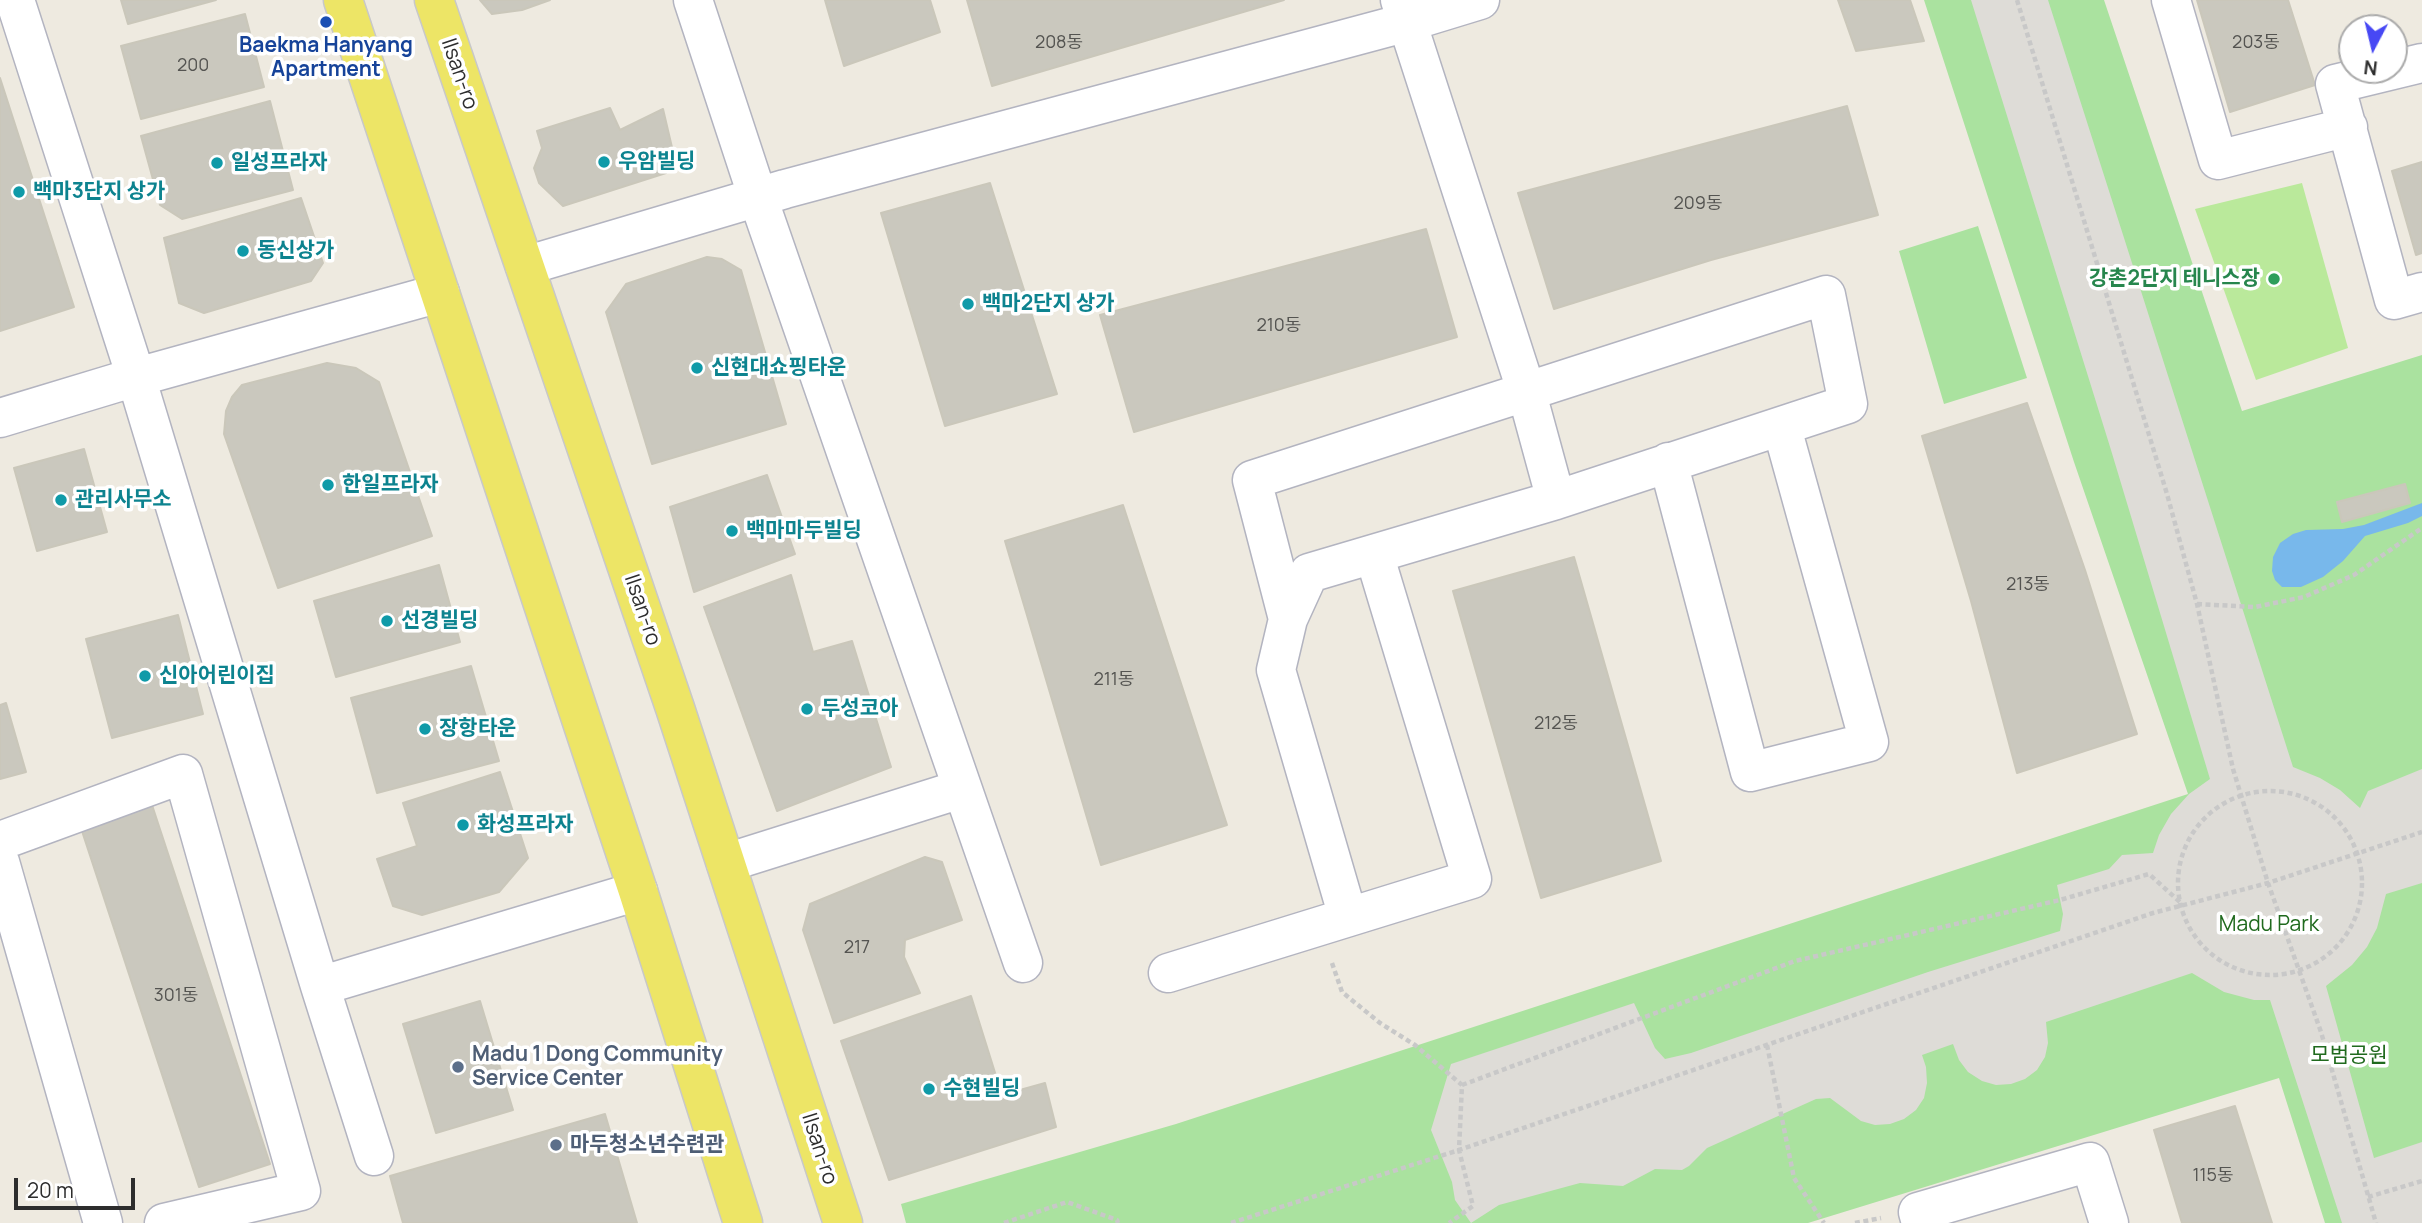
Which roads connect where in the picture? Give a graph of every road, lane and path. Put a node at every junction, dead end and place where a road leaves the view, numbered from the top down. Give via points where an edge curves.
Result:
1 (15, 0) edge
2 (343, 0) edge
3 (434, 0) edge
4 (693, 0) edge
5 (1480, 0) edge
6 (2017, 0) edge
7 (2171, 0) edge
8 (1404, 11) edge
9 (2422, 63) edge
10 (2348, 127) junction
11 (758, 198) junction
12 (525, 266) junction
13 (2422, 292) edge
14 (440, 293) junction
15 (136, 377) junction
16 (1526, 390) junction
17 (0, 418) edge
18 (1782, 428) junction
19 (1668, 462) junction
20 (1556, 500) junction
21 (2422, 528) edge
22 (1374, 554) junction
23 (2197, 604) junction
24 (1288, 619) junction
25 (961, 789) junction
26 (2241, 796) junction
27 (2422, 832) edge
28 (0, 841) edge
29 (2358, 854) junction
30 (0, 862) edge
31 (726, 863) junction
32 (2268, 883) junction
33 (638, 891) junction
34 (2182, 904) junction
35 (1334, 922) junction
36 (1023, 963) dead end
37 (2299, 971) junction
38 (1168, 972) dead end
39 (320, 986) junction
40 (1768, 1045) junction
41 (1462, 1085) junction
42 (1459, 1150) junction
43 (374, 1156) dead end
44 (2422, 1181) edge
45 (2368, 1197) junction
46 (103, 1223) edge
47 (164, 1223) edge
48 (743, 1223) edge
49 (843, 1223) edge
50 (1004, 1223) edge
51 (1118, 1223) edge
52 (1231, 1223) edge
53 (1449, 1223) edge
54 (1824, 1223) edge
55 (1922, 1223) edge
56 (2109, 1223) edge
57 (2376, 1223) edge

1 - 15 street
2 - 14 main road
3 - 12 main road, Ilsan-ro
4 - 11 street
5 - 8 street
6 - 23 path
7 - 10 street via 2218,160
8 - 11 street
8 - 16 street
9 - 10 street via 2335,85
10 - 13 street via 2394,300
11 - 12 street
11 - 25 street
12 - 31 main road, Ilsan-ro
14 - 15 street
14 - 33 main road
15 - 17 street
15 - 39 street
16 - 18 street via 1826,295 1848,404
16 - 20 street
16 - 24 street via 1252,480
18 - 19 street
18 - 19 street via 1869,742 1749,772
19 - 20 street
20 - 22 street
21 - 23 path via 2354,575 2304,597 2256,607
22 - 24 street via 1309,573
22 - 35 street via 1472,879
23 - 26 path
24 - 35 street via 1276,670
25 - 31 street
25 - 36 street
26 - 29 path via 2273,791 2301,796 2327,810 2347,831
26 - 32 path
26 - 37 path via 2207,816 2184,850 2178,892 2183,913 2192,932 2221,962 2261,976
27 - 29 path
28 - 47 street via 183,774 300,1191
29 - 32 path
29 - 37 path via 2363,884 2359,912 2347,936 2328,956
30 - 46 street
31 - 49 main road, Ilsan-ro
32 - 34 path
32 - 37 path
33 - 39 street
33 - 48 main road
34 - 40 path
34 - 41 path via 2149,874 2060,900 1795,961
35 - 38 street
35 - 41 path via 1342,992
37 - 45 path
39 - 43 street
40 - 42 path
40 - 54 path via 1794,1178
41 - 42 path
42 - 52 path
42 - 53 path via 1473,1206
44 - 45 path
45 - 57 path
50 - 51 path via 1067,1202
55 - 56 street via 1918,1212 2090,1162

